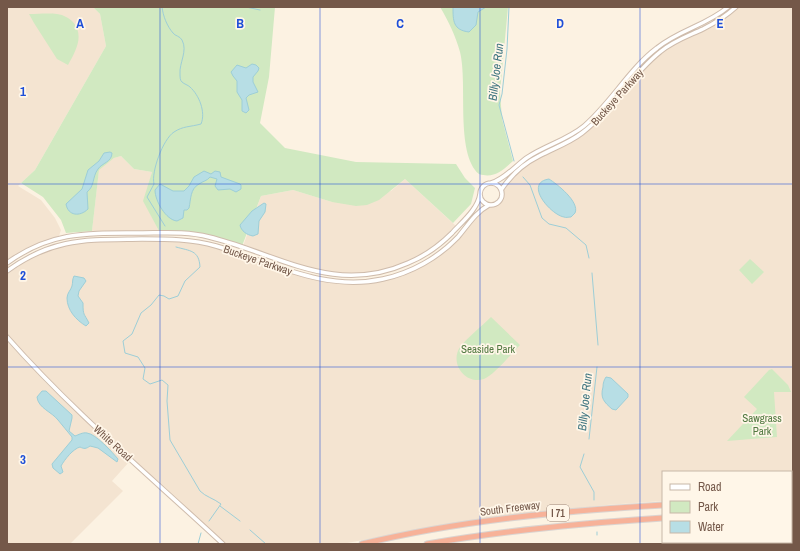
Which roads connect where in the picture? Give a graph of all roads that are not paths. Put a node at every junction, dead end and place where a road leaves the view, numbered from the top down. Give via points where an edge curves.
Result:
1 (728, 7) edge
2 (736, 7) edge
3 (491, 183) junction
4 (501, 190) junction
5 (480, 194) junction
6 (489, 205) junction
7 (7, 263) edge
8 (7, 271) edge
9 (7, 337) edge
10 (662, 505) edge
11 (662, 518) edge
12 (223, 544) edge
13 (362, 544) edge
14 (427, 544) edge

1 - 3 street, Buckeye Parkway via 708,21 664,42 649,54 584,126 570,136 530,155 499,180
2 - 4 street, Buckeye Parkway via 718,21 682,37 659,52 587,129 568,143 528,163 510,177
3 - 4 street
3 - 5 street via 484,185
4 - 6 street via 500,200
5 - 6 street via 482,200
5 - 7 street, Buckeye Parkway via 475,207 435,248 400,267 372,274 351,276 321,273 214,238 174,233 91,233 64,236 39,244
6 - 8 street, Buckeye Parkway via 433,258 404,272 373,281 351,283 320,280 212,245 173,239 66,243 32,255
9 - 12 street, White Road via 83,415
10 - 13 highway, South Freeway / I 71 via 570,511 481,522
11 - 14 highway, South Freeway / I 71 via 518,530

